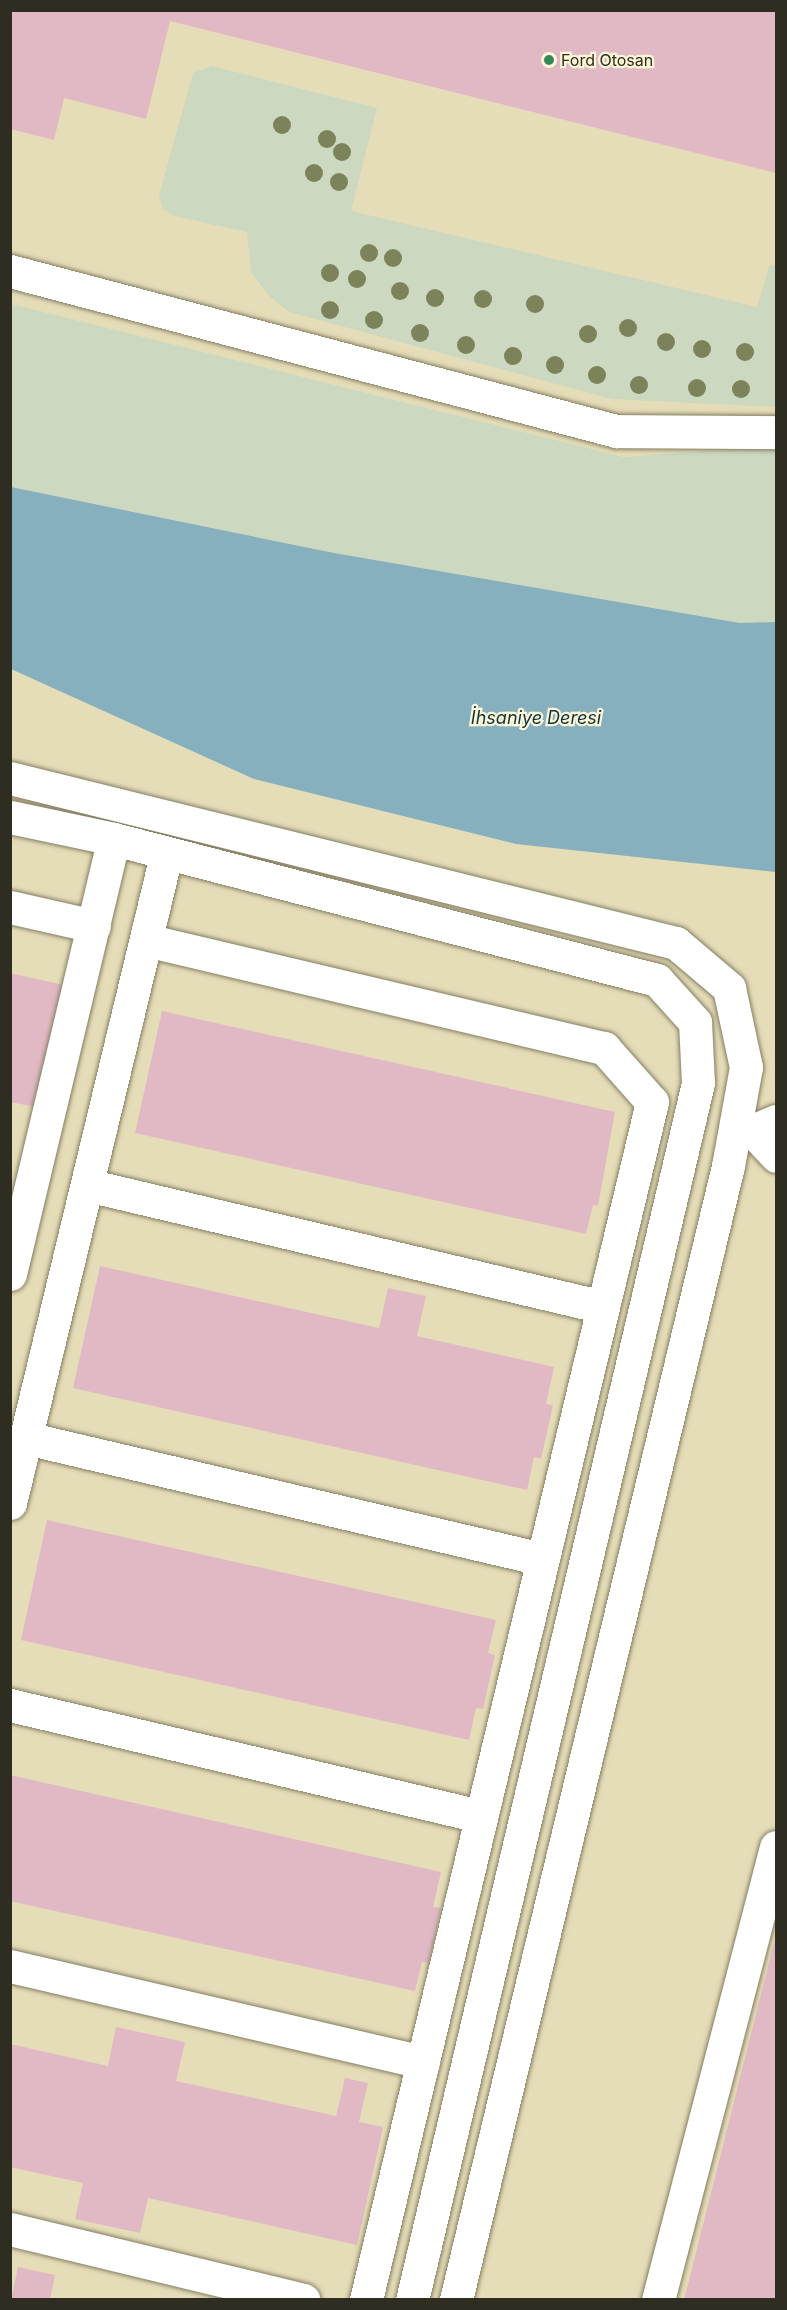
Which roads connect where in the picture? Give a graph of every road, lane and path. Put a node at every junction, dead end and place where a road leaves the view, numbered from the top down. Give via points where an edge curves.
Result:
1 (10, 271) edge
2 (777, 432) edge
3 (10, 778) edge
4 (10, 817) edge
5 (114, 839) junction
6 (166, 855) junction
7 (10, 907) edge
8 (94, 926) junction
9 (146, 940) junction
10 (777, 1121) edge
11 (777, 1156) edge
12 (23, 1168) edge
13 (87, 1185) junction
14 (10, 1274) edge
15 (603, 1307) junction
16 (26, 1438) junction
17 (10, 1503) edge
18 (542, 1559) junction
19 (10, 1705) edge
20 (481, 1816) junction
21 (777, 1847) edge
22 (10, 1966) edge
23 (423, 2062) junction
24 (10, 2229) edge
25 (304, 2300) edge
26 (366, 2300) edge
27 (412, 2300) edge
28 (456, 2300) edge
29 (658, 2300) edge

1 - 2 main road via 616,431
3 - 28 main road via 676,943 729,988 746,1067 728,1166
4 - 5 main road
5 - 6 main road
5 - 8 main road
6 - 9 main road
6 - 27 main road via 657,980 695,1022 698,1083
7 - 8 main road
8 - 12 main road
9 - 13 main road
9 - 15 main road via 604,1048 652,1102
10 - 11 main road via 753,1131
12 - 14 main road
13 - 15 main road
13 - 16 main road
15 - 18 main road
16 - 17 main road
16 - 18 main road
18 - 20 main road
19 - 20 main road
20 - 23 main road
21 - 29 main road
22 - 23 main road
23 - 26 main road
24 - 25 main road

